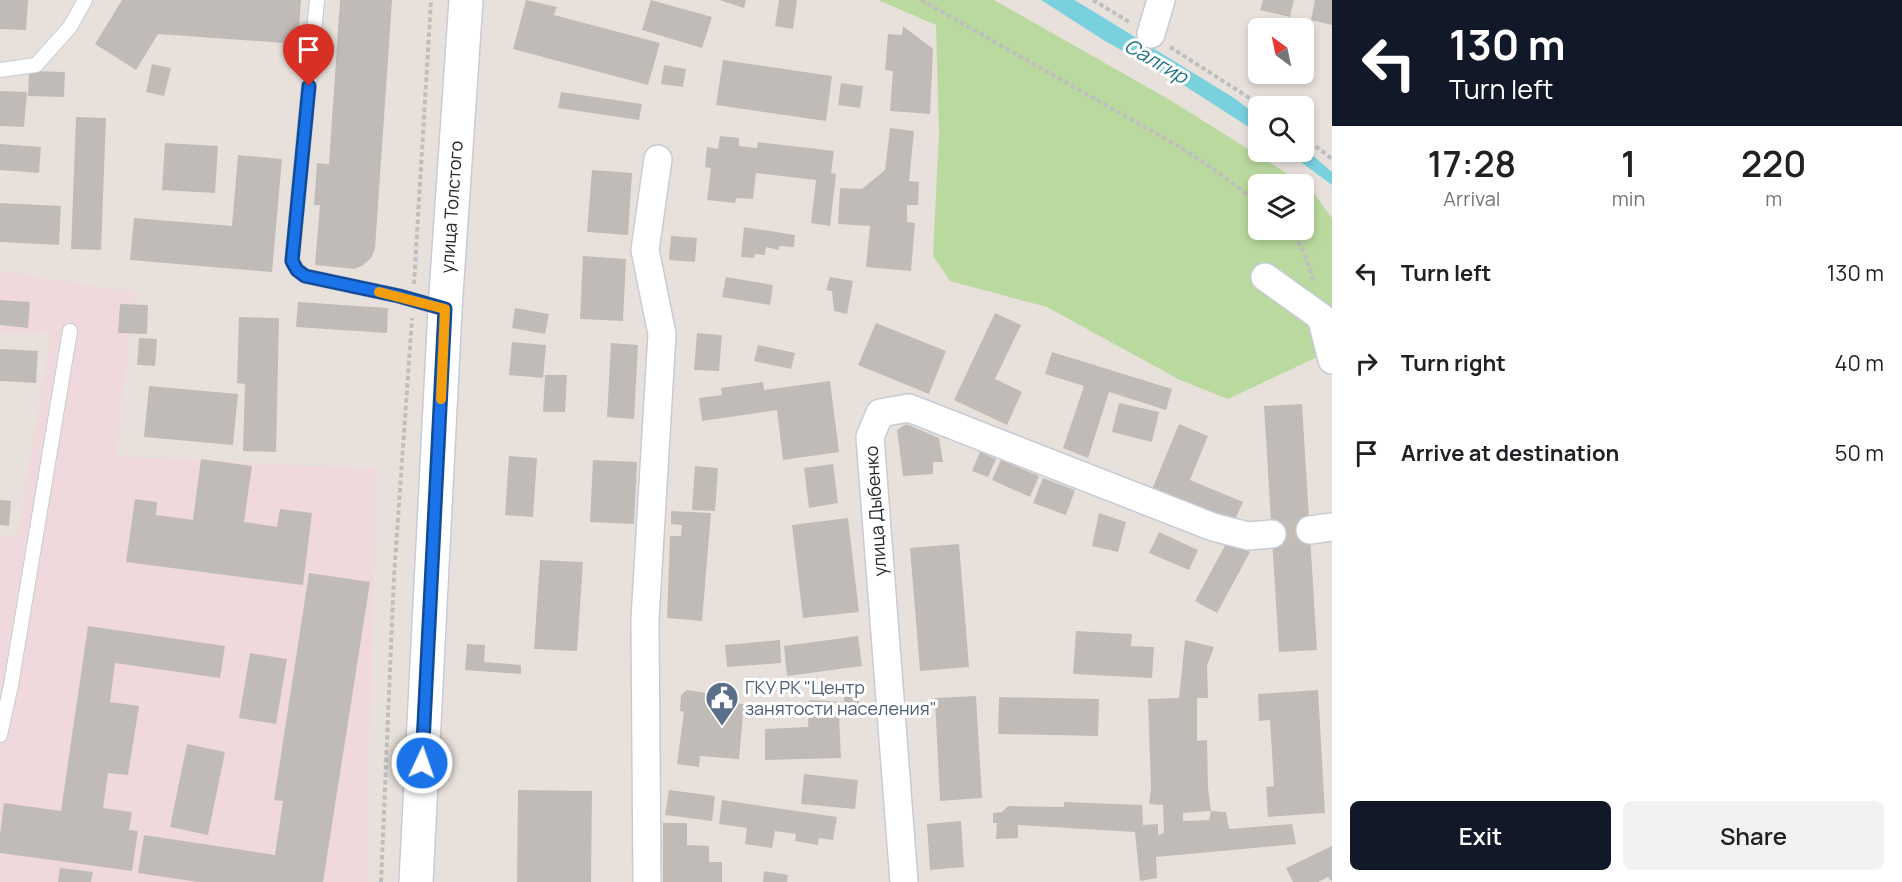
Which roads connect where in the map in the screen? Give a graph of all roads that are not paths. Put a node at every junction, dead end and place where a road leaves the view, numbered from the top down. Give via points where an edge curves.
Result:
1 (85, 0) edge
2 (317, 0) edge
3 (466, 0) edge
4 (1161, 0) edge
5 (300, 20) dead end
6 (315, 21) junction
7 (1151, 34) road end
8 (0, 70) edge
9 (658, 159) dead end
10 (1265, 277) dead end
11 (445, 309) junction
12 (70, 331) dead end
13 (1332, 360) edge
14 (1272, 534) tunnel mouth
15 (0, 735) edge
16 (416, 882) edge
17 (648, 882) edge
18 (904, 882) edge

1 - 8 lane via 70,27 36,65
2 - 6 lane
3 - 11 main road, улица Толстого
4 - 7 street
5 - 6 lane
6 - 11 lane via 292,261 305,276
9 - 17 street via 645,250 662,334 645,619
10 - 13 street via 1321,317
11 - 16 main road, улица Толстого
12 - 15 lane
14 - 18 street, улица Дыбенко via 1248,536 1213,527 909,408 880,412 870,437

